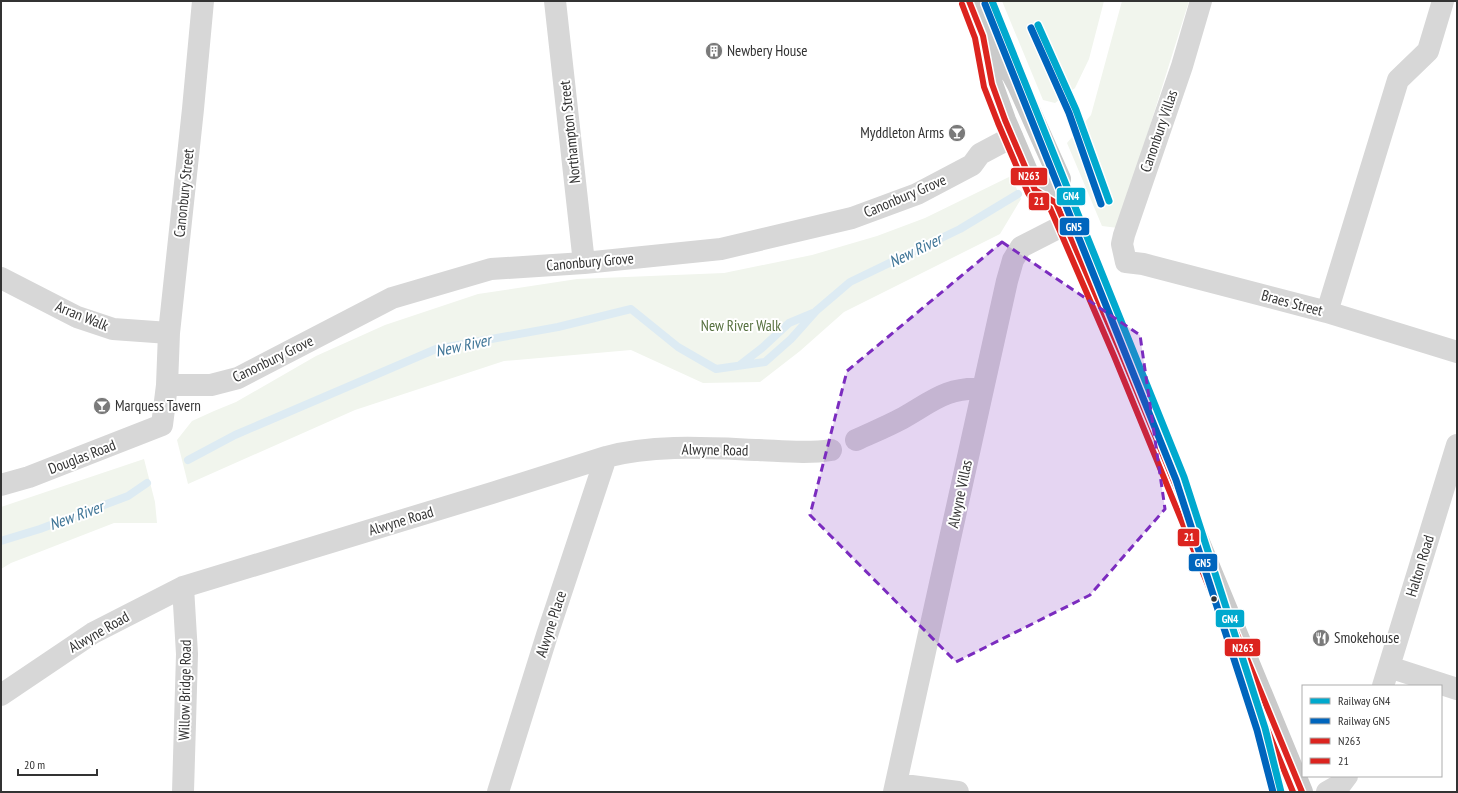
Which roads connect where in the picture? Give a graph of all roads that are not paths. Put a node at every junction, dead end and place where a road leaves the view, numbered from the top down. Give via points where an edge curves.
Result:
1 (203, 1) edge
2 (556, 1) edge
3 (969, 1) edge
4 (1201, 1) edge
5 (1443, 1) edge
6 (983, 36) junction
7 (1012, 138) junction
8 (1056, 203) junction
9 (1066, 224) junction
10 (1126, 262) joint
11 (584, 263) junction
12 (1, 278) edge
13 (1327, 312) junction
14 (169, 333) junction
15 (1457, 352) edge
16 (167, 385) junction
17 (983, 389) junction
18 (856, 440) dead end
19 (831, 450) dead end
20 (1456, 455) edge
21 (606, 457) junction
22 (1, 485) edge
23 (183, 587) junction
24 (1386, 676) edge
25 (1435, 685) edge
26 (1442, 686) edge
27 (1457, 689) edge
28 (1, 695) edge
29 (1346, 777) edge
30 (895, 788) edge
31 (183, 792) edge
32 (498, 792) edge
33 (958, 792) edge
34 (1302, 792) edge
35 (1328, 792) edge

1 - 14 street, Canonbury Street
2 - 11 street, Northampton Street
3 - 6 main road
4 - 10 street, Canonbury Villas via 1182,66 1124,235 1122,244
5 - 13 street via 1428,51 1398,80
6 - 7 main road via 992,84
6 - 8 main road via 1018,85 1060,179
7 - 8 main road via 1035,190
7 - 11 street, Canonbury Grove via 980,154 972,165 917,194 852,218 720,249
8 - 9 main road
9 - 17 street, Alwyne Villas via 1028,242 1017,252 1007,280
9 - 34 main road
10 - 13 street, Braes Street via 1143,264
11 - 16 street, Canonbury Grove via 491,269 392,298 238,378 211,385
12 - 14 street, Arran Walk via 77,317 113,329
13 - 15 street, Braes Street
14 - 16 street, Canonbury Street
16 - 22 street, Douglas Road via 162,425 29,477
17 - 18 street via 961,389 945,394
17 - 30 street, Alwyne Villas
19 - 21 street, Alwyne Road via 800,452 654,449
20 - 24 street, Halton Road
21 - 23 street, Alwyne Road
21 - 32 street, Alwyne Place
23 - 28 street, Alwyne Road via 93,633
23 - 31 street, Willow Bridge Road via 187,654
24 - 25 street
26 - 27 street
29 - 35 street via 1341,784
30 - 33 street

